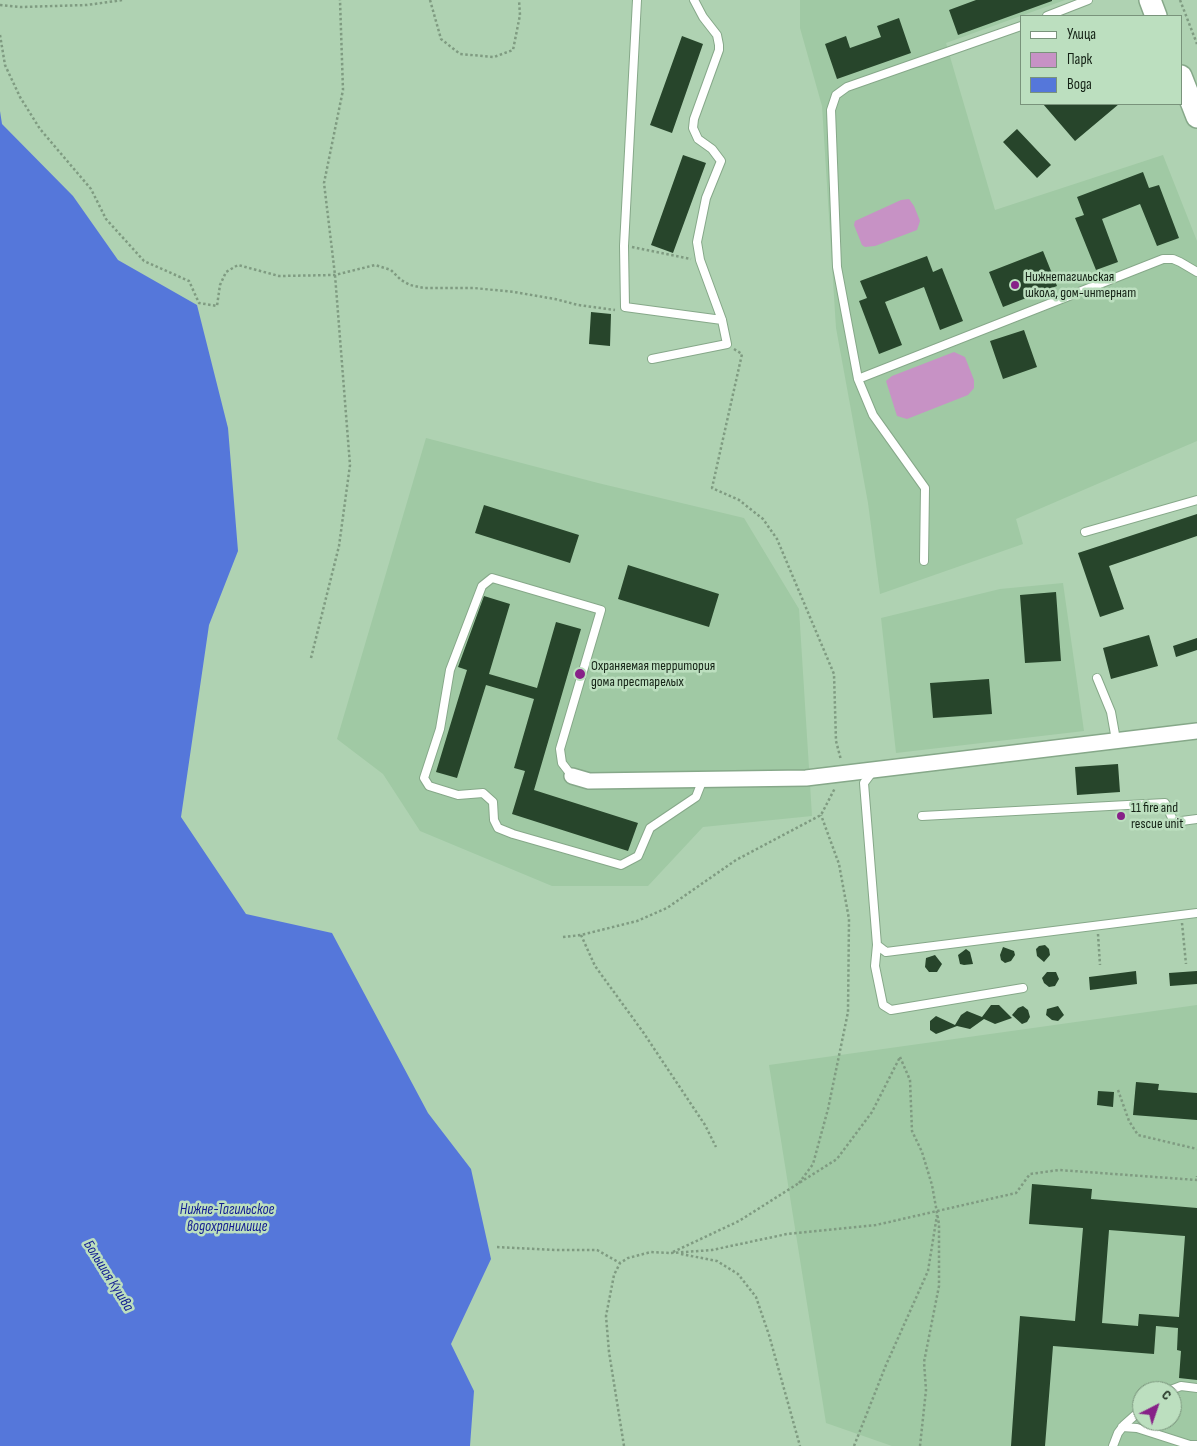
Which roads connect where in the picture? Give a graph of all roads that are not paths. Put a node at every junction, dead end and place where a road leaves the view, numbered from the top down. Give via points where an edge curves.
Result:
1 (637, 0) edge
2 (694, 0) edge
3 (1087, 0) edge
4 (1150, 0) edge
5 (1050, 15) edge
6 (1156, 15) edge
7 (1020, 26) edge
8 (1186, 84) edge
9 (1197, 117) edge
10 (1197, 272) edge
11 (722, 320) junction
12 (652, 360) dead end
13 (858, 379) junction
14 (1197, 500) edge
15 (1085, 532) dead end
16 (924, 561) dead end
17 (1097, 678) dead end
18 (1197, 731) edge
19 (1116, 740) junction
20 (875, 769) junction
21 (572, 776) joint
22 (703, 779) junction
23 (922, 816) dead end
24 (1197, 819) edge
25 (1197, 913) edge
26 (877, 945) junction
27 (1023, 988) dead end
28 (1182, 1386) edge
29 (1197, 1388) edge
30 (1132, 1418) edge
31 (1122, 1427) junction
32 (1197, 1445) edge
33 (1114, 1446) edge

1 - 11 lane via 624,246 625,307
2 - 11 lane via 717,34 719,45 693,128 698,139 722,161 706,198 697,242 700,260
3 - 5 lane
4 - 6 main road
7 - 13 lane via 847,87 836,95 831,110 837,267
8 - 9 main road
10 - 13 lane via 1173,259 1163,259
11 - 12 lane via 727,344
13 - 16 lane via 873,415 925,488
14 - 15 lane
17 - 19 lane via 1111,712
18 - 19 street
19 - 20 street
20 - 22 street via 806,778
20 - 26 lane via 864,783
21 - 22 street via 589,781
21 - 22 lane via 562,763 560,749 601,610 492,578 482,586 450,670 440,729 424,778 428,786 458,795 483,793 493,802 498,828 621,865 638,856 650,828 696,797
23 - 24 lane via 1164,803 1174,822
25 - 26 lane via 886,952
26 - 27 lane via 875,966 883,1005 891,1010
28 - 29 lane
30 - 31 lane
31 - 32 lane via 1137,1428
31 - 33 lane

